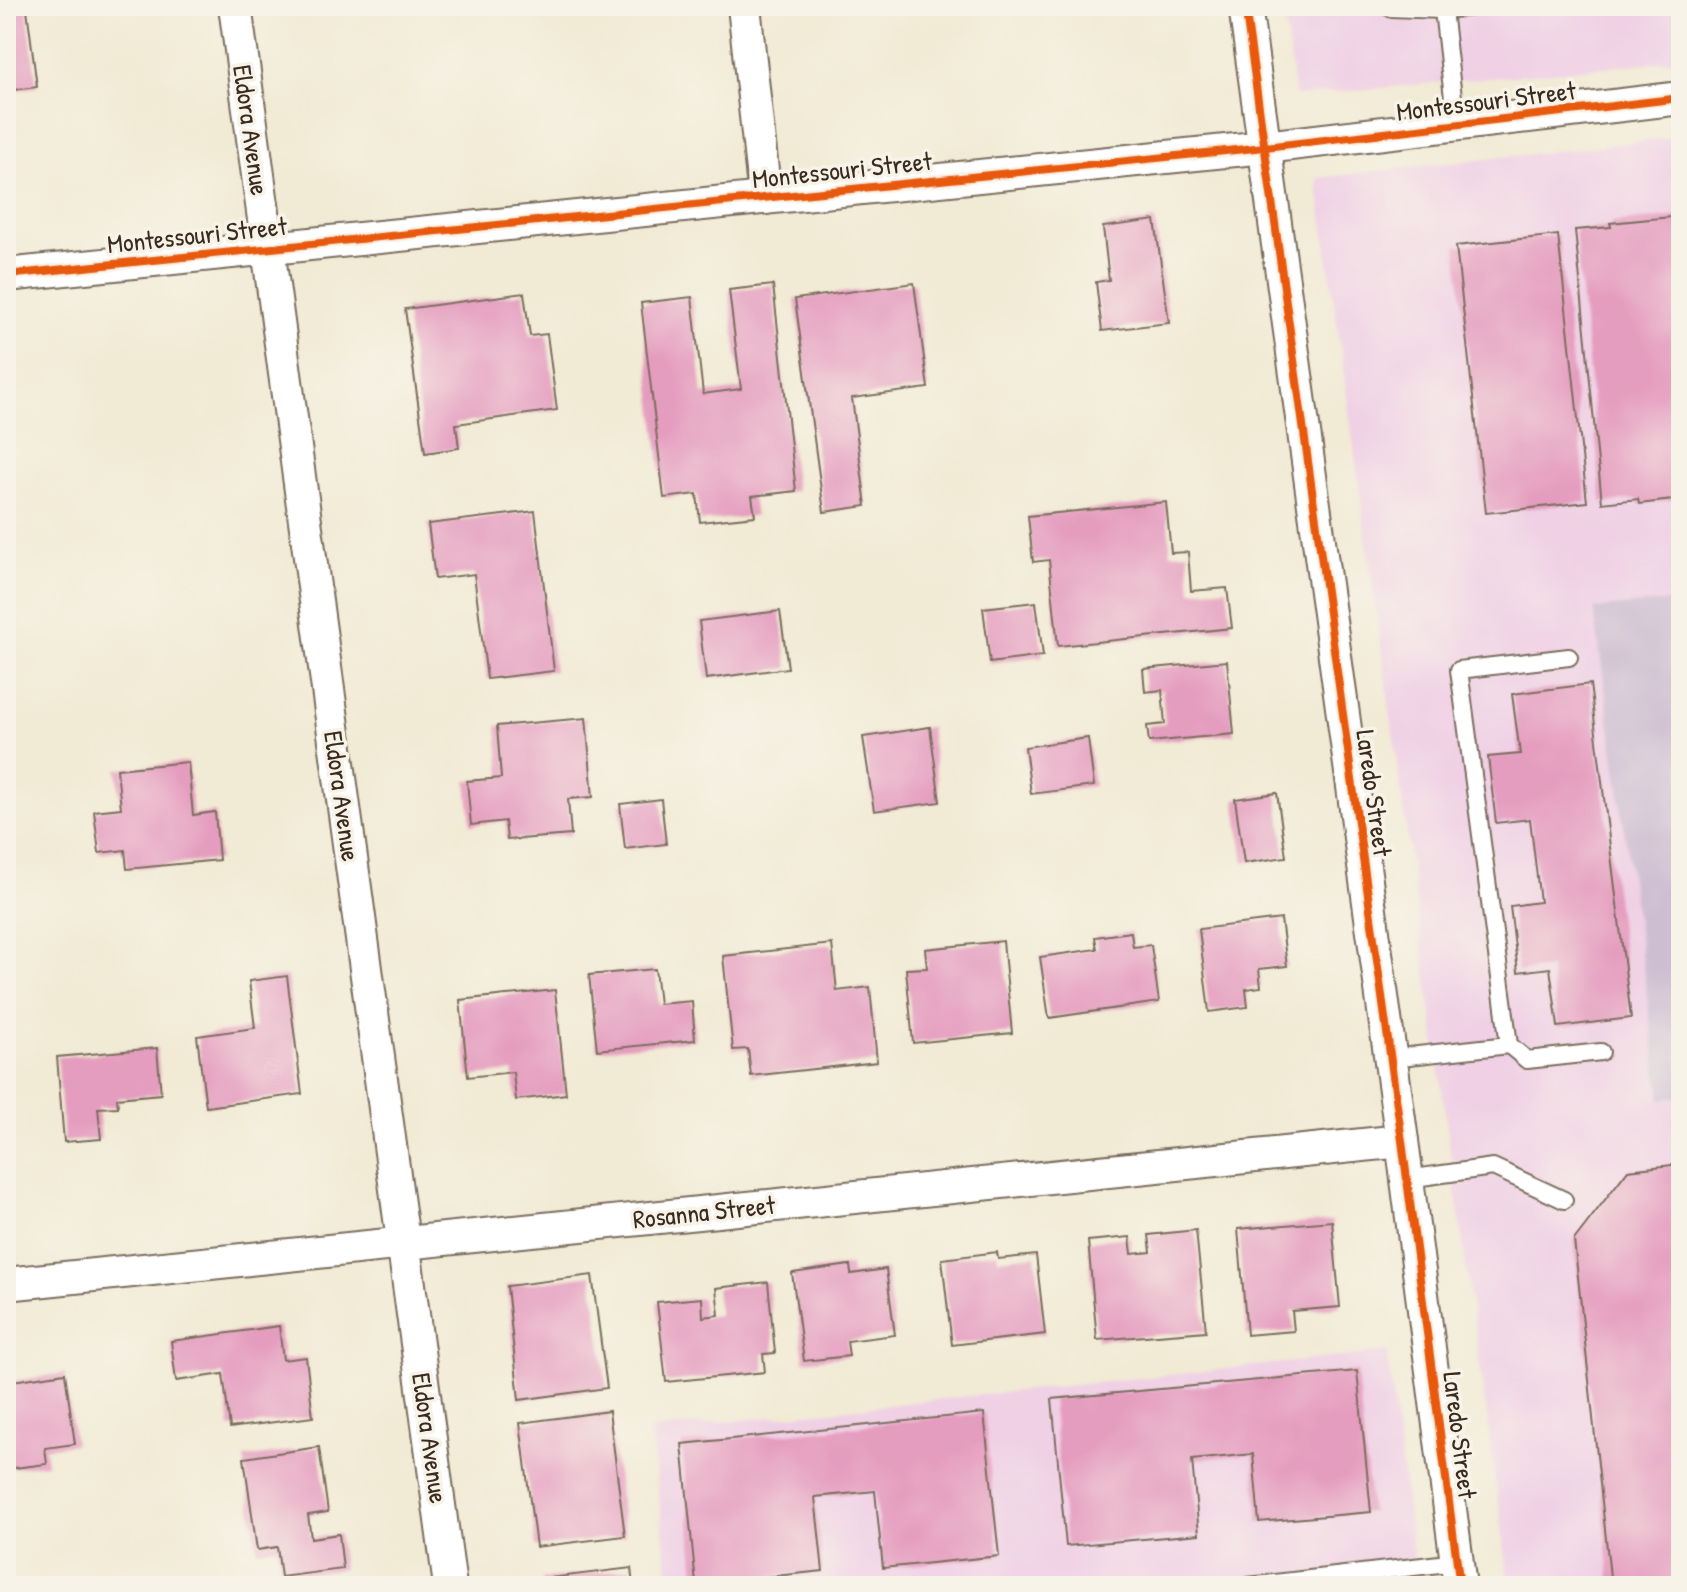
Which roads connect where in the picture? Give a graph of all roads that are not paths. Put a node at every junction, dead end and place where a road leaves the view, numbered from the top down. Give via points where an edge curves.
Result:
1 (235, 6) edge
2 (744, 6) edge
3 (1245, 6) edge
4 (1387, 6) edge
5 (1482, 6) edge
6 (1443, 10) junction
7 (1681, 98) edge
8 (1456, 124) junction
9 (1265, 147) junction
10 (765, 198) junction
11 (267, 248) junction
12 (6, 275) edge
13 (1569, 657) dead end
14 (1509, 1045) junction
15 (1601, 1052) dead end
16 (1391, 1058) junction
17 (1402, 1141) junction
18 (1407, 1179) junction
19 (1564, 1200) dead end
20 (404, 1243) junction
21 (6, 1284) edge
22 (1458, 1574) edge
23 (450, 1586) edge
24 (1248, 1586) edge

1 - 11 street, Eldora Avenue
2 - 10 street
3 - 9 street, Laredo Street
4 - 6 lane
5 - 6 lane
6 - 8 lane
7 - 8 street, Montessouri Street
8 - 9 street, Montessouri Street
9 - 10 street, Montessouri Street
9 - 16 street, Laredo Street
10 - 11 street, Montessouri Street
11 - 12 street, Montessouri Street
11 - 20 street, Eldora Avenue
13 - 14 lane via 1459,670
14 - 15 lane via 1527,1060
14 - 16 lane
16 - 17 street, Laredo Street
17 - 18 street, Laredo Street
17 - 20 street, Rosanna Street
18 - 19 lane via 1493,1167
18 - 22 street, Laredo Street
20 - 21 street, Rosanna Street
20 - 23 street, Eldora Avenue
22 - 24 lane

